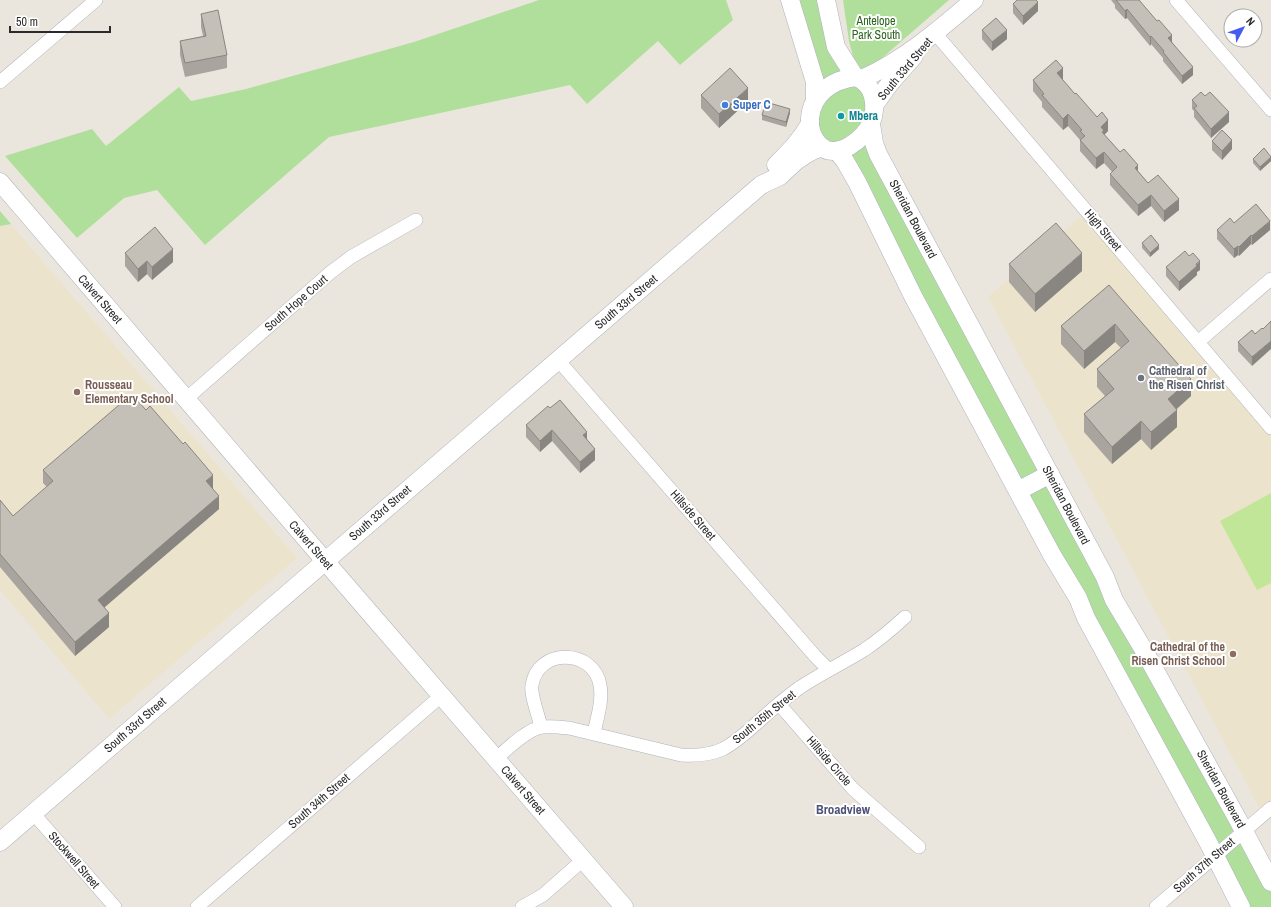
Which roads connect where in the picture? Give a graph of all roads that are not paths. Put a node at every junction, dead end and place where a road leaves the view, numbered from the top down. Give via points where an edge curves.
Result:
1 (96, 0) edge
2 (790, 0) edge
3 (826, 0) edge
4 (974, 0) edge
5 (1176, 0) edge
6 (935, 33) junction
7 (859, 78) junction
8 (0, 82) edge
9 (815, 99) junction
10 (875, 104) junction
11 (1271, 110) edge
12 (810, 124) junction
13 (871, 124) junction
14 (829, 149) junction
15 (0, 182) edge
16 (762, 185) junction
17 (416, 220) dead end
18 (1271, 279) edge
19 (1198, 342) junction
20 (558, 360) junction
21 (186, 399) junction
22 (1271, 428) edge
23 (1050, 474) junction
24 (1018, 491) junction
25 (325, 561) junction
26 (905, 617) dead end
27 (828, 669) junction
28 (441, 696) junction
29 (779, 704) junction
30 (541, 727) junction
31 (594, 733) junction
32 (496, 759) junction
33 (1271, 808) edge
34 (33, 813) junction
35 (1244, 831) junction
36 (0, 842) edge
37 (919, 847) dead end
38 (1215, 855) junction
39 (583, 860) junction
40 (1271, 882) edge
41 (115, 907) edge
42 (197, 907) edge
43 (522, 907) edge
44 (624, 907) edge
45 (1156, 907) edge
46 (1241, 907) edge

1 - 8 street
2 - 9 main road via 815,82
3 - 7 main road via 836,47
4 - 6 main road, South 33rd Street
5 - 11 street
6 - 7 main road, South 33rd Street via 884,68
6 - 10 main road, South 33rd Street via 890,83
6 - 19 street, High Street
7 - 9 main road via 829,85
7 - 10 main road via 874,95
9 - 12 main road
10 - 13 main road
12 - 14 main road via 812,135
12 - 16 main road, South 33rd Street via 794,148 773,167
13 - 14 main road via 848,147
13 - 23 main road, Sheridan Boulevard via 878,154
14 - 16 main road, South 33rd Street via 814,150 796,161 780,176
14 - 24 main road via 850,170 913,296
15 - 21 main road, Calvert Street
16 - 20 main road, South 33rd Street
17 - 21 street, South Hope Court via 331,272
18 - 19 street
19 - 22 street, High Street
20 - 25 main road, South 33rd Street
20 - 27 street, Hillside Street
21 - 25 main road, Calvert Street
23 - 24 main road
23 - 35 main road, Sheridan Boulevard via 1105,577 1114,600
24 - 38 main road
25 - 28 main road, Calvert Street
25 - 34 main road, South 33rd Street
26 - 27 street, South 35th Street via 864,650
27 - 29 street, South 35th Street
28 - 32 main road, Calvert Street
28 - 42 street, South 34th Street
29 - 31 street, South 35th Street via 737,740 722,749 694,756
29 - 37 street, Hillside Circle via 853,789
30 - 31 street, South 35th Street via 554,726
30 - 31 street via 532,686 535,674 550,660 571,657 589,666 600,683 601,696
30 - 32 street, South 35th Street via 524,736
32 - 39 main road, Calvert Street
33 - 35 street, South 37th Street
34 - 36 main road, South 33rd Street
34 - 41 street, Stockwell Street
35 - 38 street, South 37th Street
35 - 40 main road, Sheridan Boulevard
38 - 45 street, South 37th Street
38 - 46 main road
39 - 43 street via 543,895
39 - 44 main road, Calvert Street

